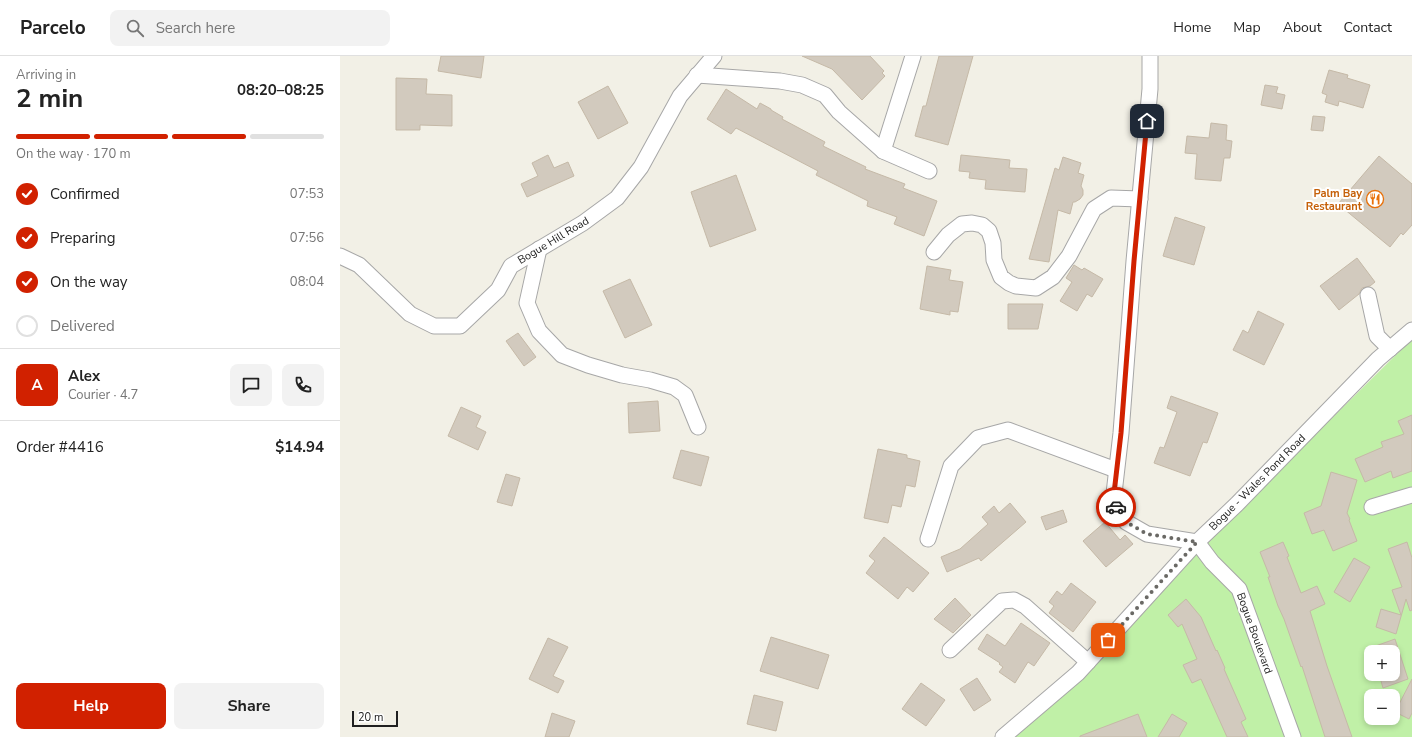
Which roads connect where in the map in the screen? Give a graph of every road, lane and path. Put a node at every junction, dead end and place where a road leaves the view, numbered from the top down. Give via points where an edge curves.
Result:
1 (714, 56) edge
2 (913, 56) edge
3 (1150, 56) edge
4 (697, 75) junction
5 (883, 151) junction
6 (929, 171) dead end
7 (1140, 199) junction
8 (540, 249) junction
9 (934, 252) dead end
10 (340, 256) edge
11 (1368, 295) dead end
12 (1412, 330) edge
13 (1390, 349) junction
14 (698, 426) dead end
15 (1116, 470) junction
16 (1412, 495) edge
17 (1372, 507) dead end
18 (928, 539) dead end
19 (1197, 542) junction
20 (950, 650) dead end
21 (1088, 662) junction
22 (1003, 737) edge
23 (1293, 737) edge

1 - 4 street, Bogue Hill Road
2 - 5 street
3 - 7 street via 1150,89
4 - 5 street via 802,85 825,95 839,112
4 - 8 street, Bogue Hill Road via 680,96 642,167 617,198 583,224
5 - 6 street
7 - 9 street via 1112,198 1094,208 1069,256 1053,277 1036,288 1016,286 1001,277 994,260 989,231 982,225 962,224 948,235
7 - 15 street
8 - 10 street, Bogue Hill Road via 511,266 498,290 460,326 434,326 410,314 359,265
8 - 14 street via 527,304 539,331 562,355 615,373 674,387 685,395
11 - 13 street via 1377,336
12 - 13 street, Bogue - Wales Pond Road
13 - 19 street, Bogue - Wales Pond Road
15 - 18 street via 1008,430 978,438 951,466
15 - 19 street via 1113,502 1126,522 1147,534
16 - 17 street
19 - 21 street, Bogue - Wales Pond Road
19 - 23 street, Bogue Boulevard via 1212,562 1239,589
20 - 21 street via 1002,601 1014,600 1025,606
21 - 22 street, Bogue - Wales Pond Road

